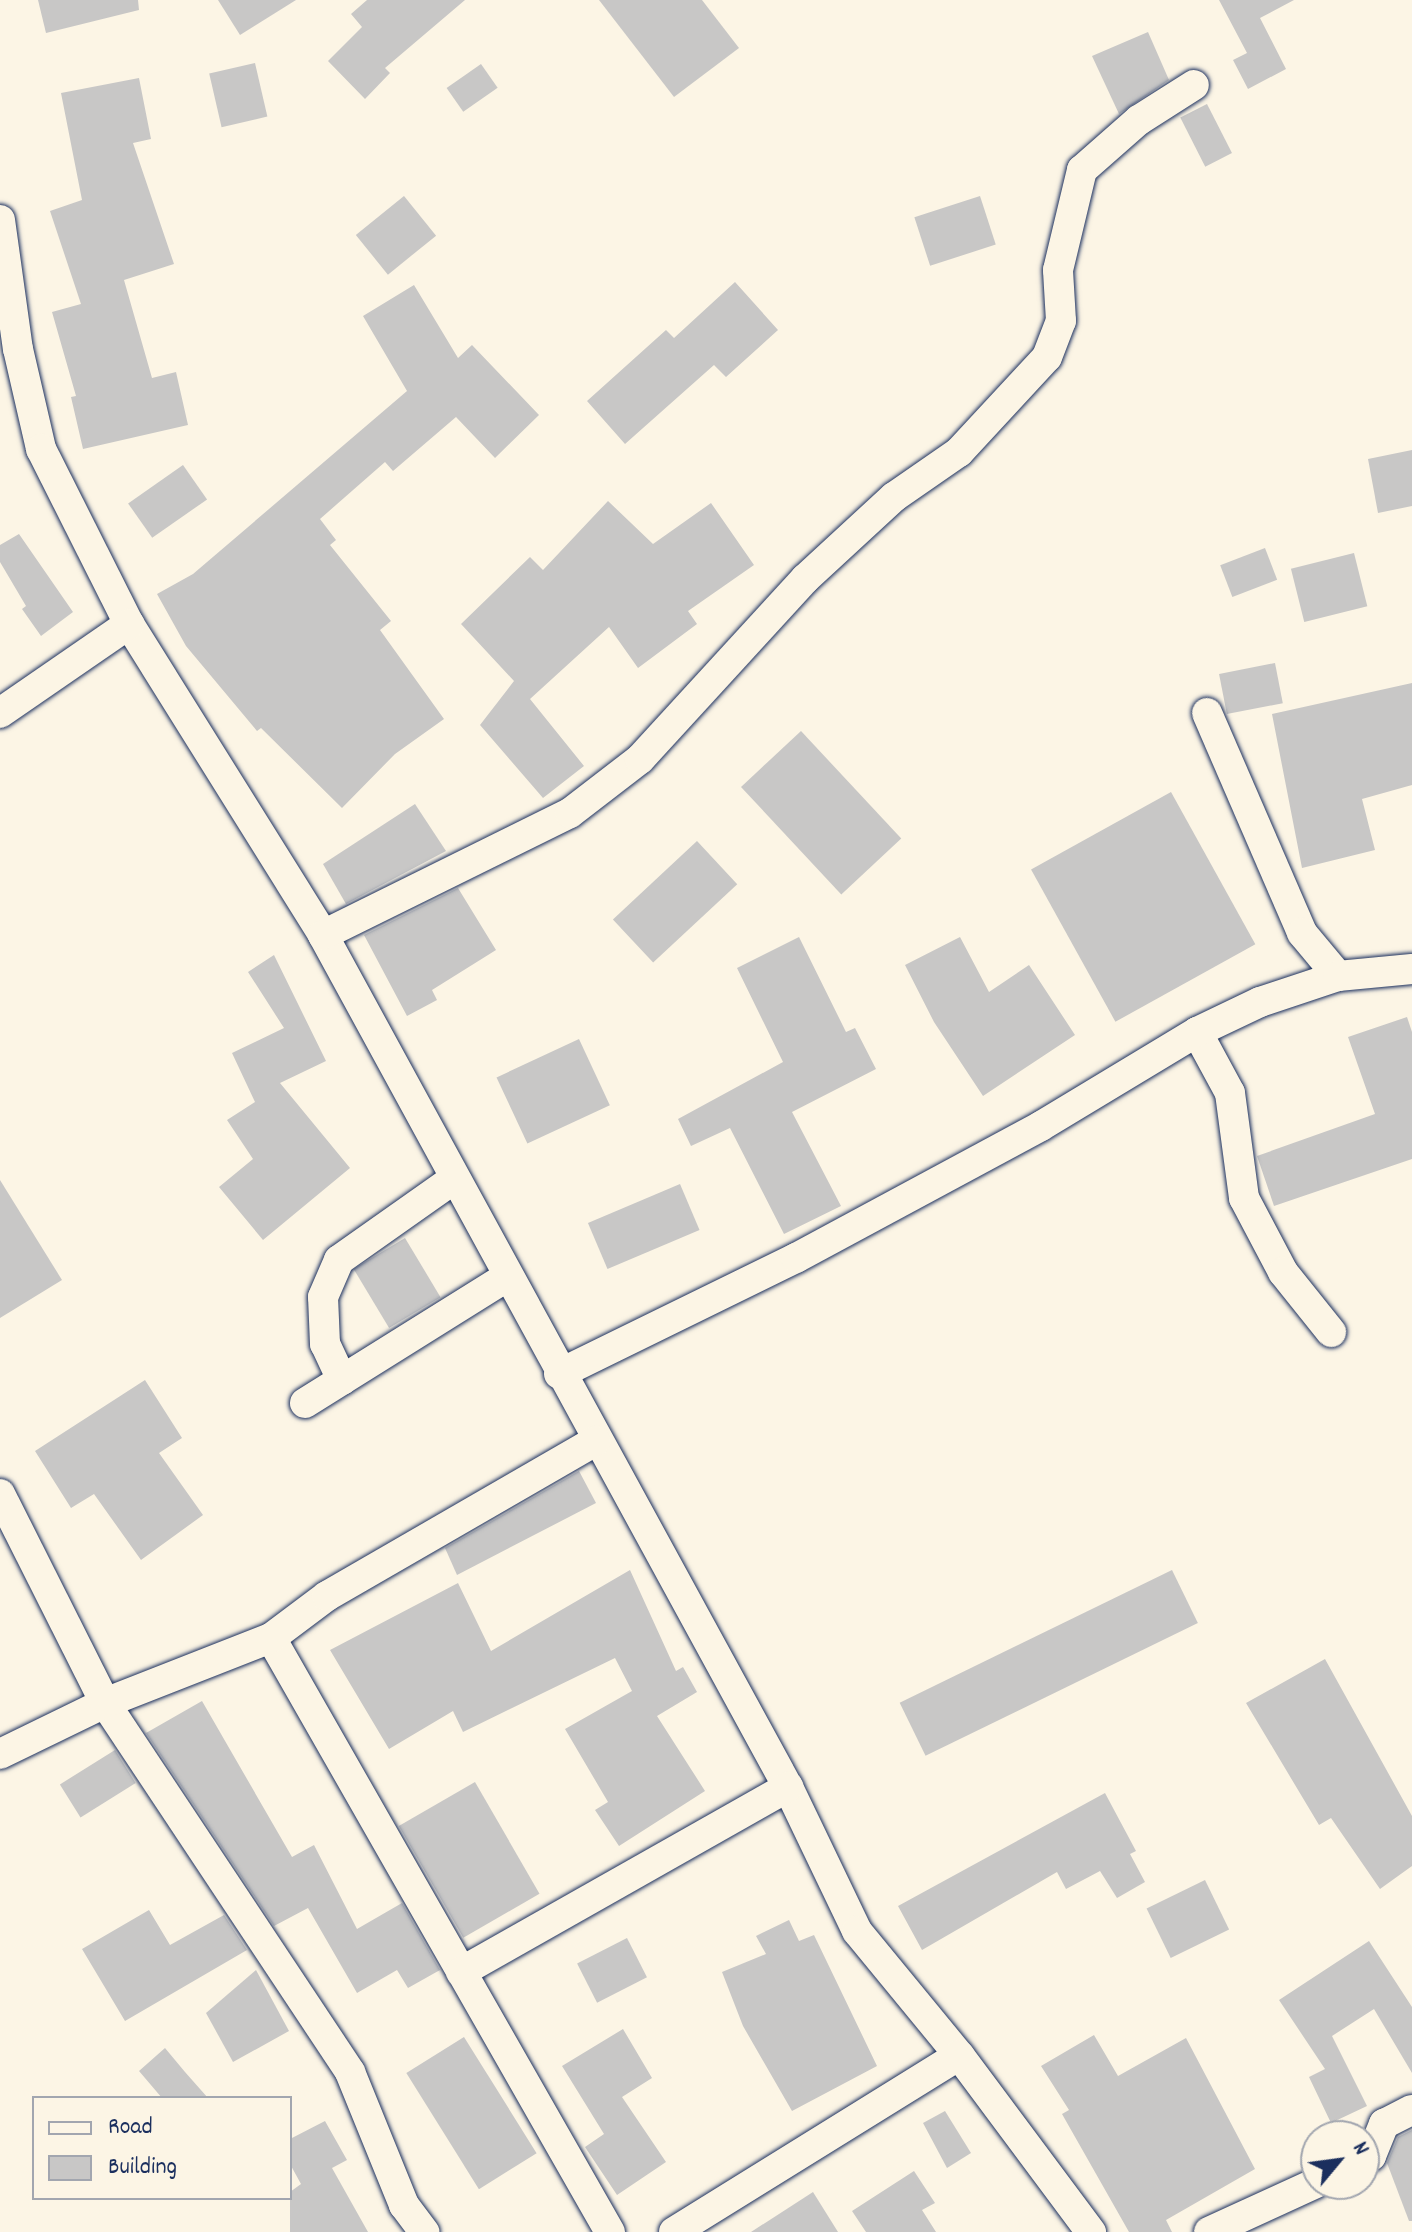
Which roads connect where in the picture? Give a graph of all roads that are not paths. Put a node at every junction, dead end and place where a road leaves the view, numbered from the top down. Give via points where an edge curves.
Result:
1 (1194, 85) dead end
2 (0, 220) edge
3 (129, 624) junction
4 (0, 713) edge
5 (1207, 713) dead end
6 (323, 935) junction
7 (1412, 969) edge
8 (1338, 976) junction
9 (1197, 1032) junction
10 (454, 1179) junction
11 (507, 1277) junction
12 (1331, 1332) dead end
13 (559, 1374) junction
14 (342, 1380) junction
15 (305, 1403) dead end
16 (596, 1441) junction
17 (0, 1494) edge
18 (271, 1638) junction
19 (105, 1703) junction
20 (0, 1754) edge
21 (788, 1787) junction
22 (461, 1972) junction
23 (959, 2055) junction
24 (1412, 2110) edge
25 (1380, 2134) edge
26 (1300, 2190) edge
27 (424, 2232) edge
28 (610, 2232) edge
29 (674, 2232) edge
30 (1091, 2232) edge
31 (1209, 2232) edge

1 - 6 street via 1139,120 1082,170 1058,270 1061,321 1047,357 959,452 894,497 805,579 640,759 570,813
2 - 3 street via 18,349 41,449
3 - 4 street
3 - 6 street
5 - 8 street via 1302,933
6 - 10 street
7 - 8 street
8 - 9 street via 1260,1002
9 - 12 street via 1230,1093 1244,1198 1283,1272
9 - 13 street via 1041,1126 809,1251
10 - 11 street
10 - 14 street via 339,1260 323,1297 325,1344
11 - 13 street
11 - 14 street
13 - 16 street
14 - 15 street
16 - 18 street via 327,1596
16 - 21 street
17 - 19 street
18 - 19 street
18 - 22 street
19 - 20 street
19 - 27 street via 350,2072 404,2205
21 - 22 street
21 - 23 street via 857,1931
22 - 28 street
23 - 29 street
23 - 30 street
24 - 25 street via 1384,2124
26 - 31 street

